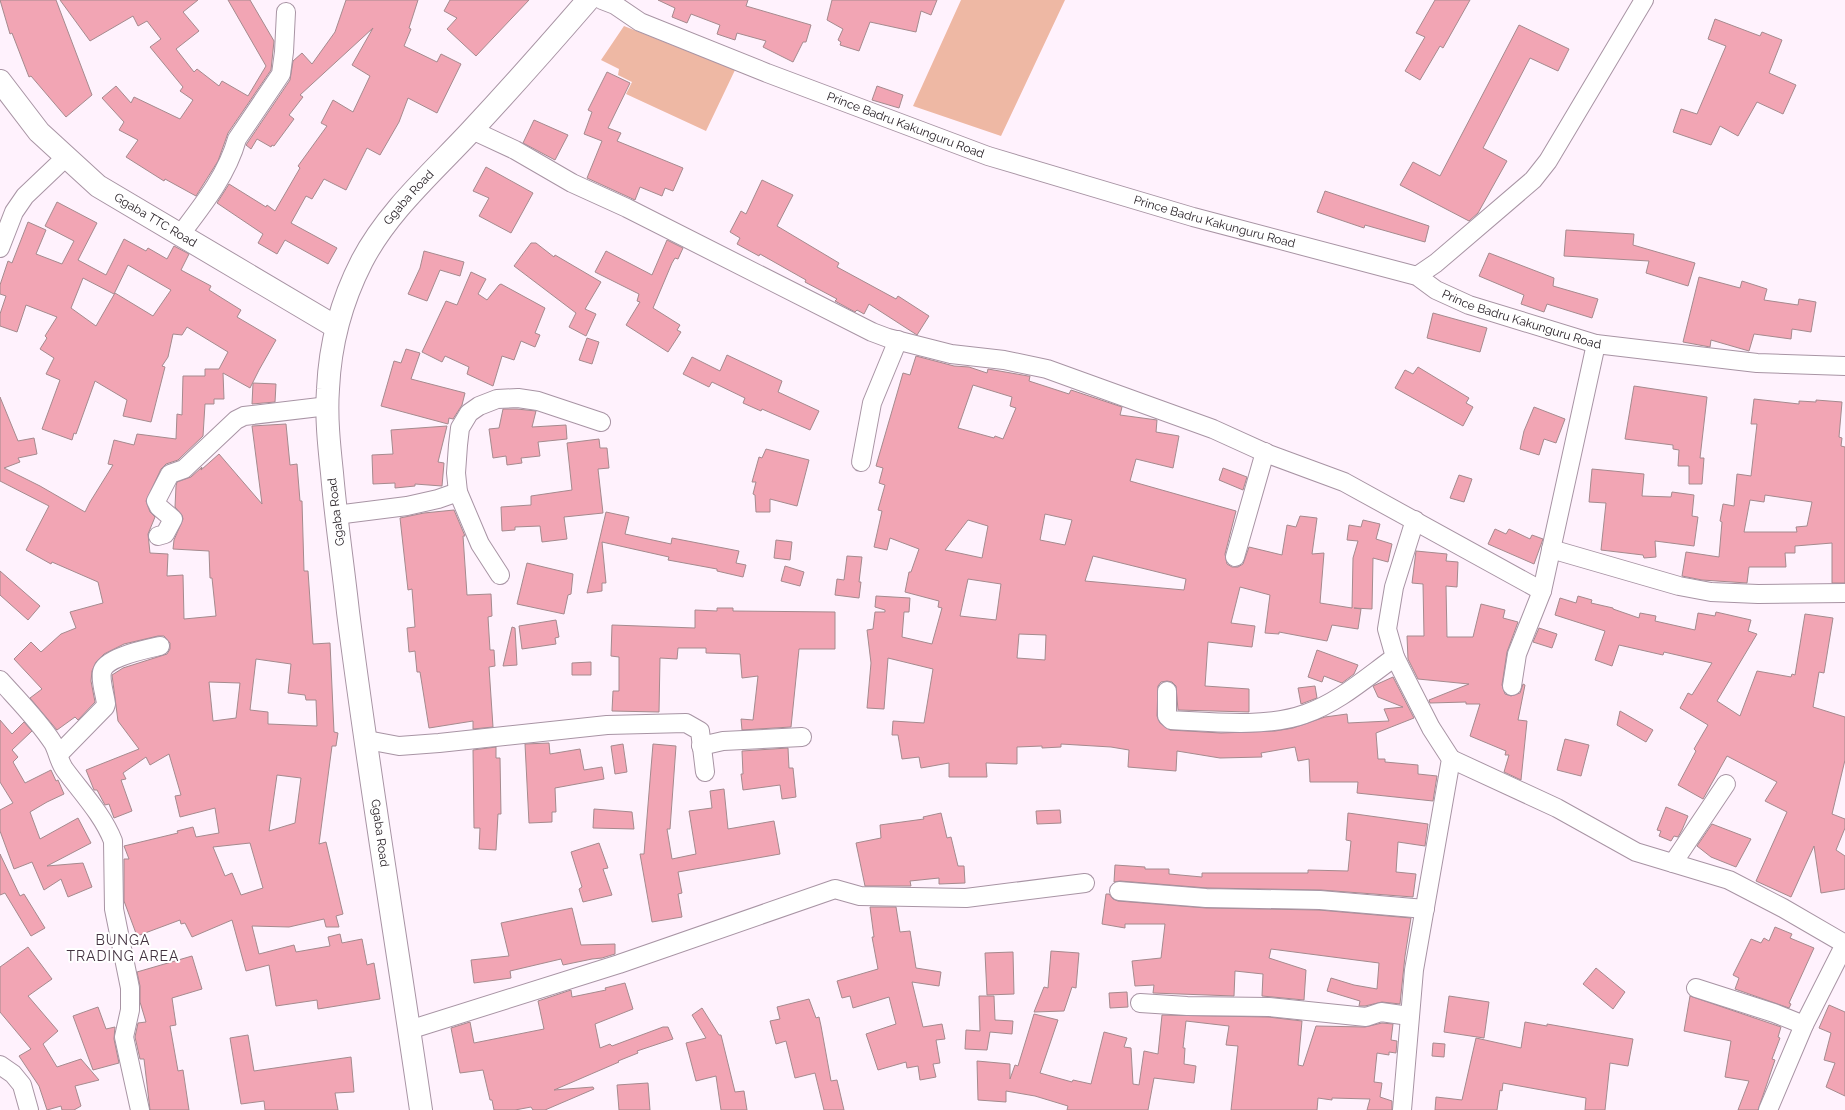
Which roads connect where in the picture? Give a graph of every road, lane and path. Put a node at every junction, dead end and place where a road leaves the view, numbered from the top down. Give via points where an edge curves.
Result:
1 (588, 0) edge
2 (602, 0) edge
3 (1644, 0) edge
4 (286, 12) dead end
5 (0, 82) edge
6 (472, 130) junction
7 (66, 157) junction
8 (7, 210) edge
9 (180, 235) junction
10 (0, 248) edge
11 (1417, 276) junction
12 (336, 327) junction
13 (898, 340) junction
14 (1596, 344) junction
15 (1845, 366) edge
16 (328, 406) junction
17 (601, 422) dead end
18 (1265, 452) junction
19 (861, 462) dead end
20 (458, 492) junction
21 (336, 515) junction
22 (1415, 520) junction
23 (158, 536) dead end
24 (1551, 549) junction
25 (1236, 556) dead end
26 (500, 575) dead end
27 (1542, 591) junction
28 (1845, 593) edge
29 (160, 646) dead end
30 (1395, 657) junction
31 (0, 680) edge
32 (1512, 686) dead end
33 (1167, 691) dead end
34 (802, 736) dead end
35 (367, 740) junction
36 (701, 746) junction
37 (59, 754) junction
38 (1451, 759) junction
39 (705, 772) dead end
40 (1726, 784) dead end
41 (1673, 863) junction
42 (1085, 883) dead end
43 (1119, 891) dead end
44 (1424, 909) junction
45 (1845, 944) edge
46 (1696, 988) dead end
47 (1140, 1002) dead end
48 (1409, 1016) junction
49 (1804, 1025) junction
50 (409, 1030) junction
51 (0, 1065) edge
52 (29, 1110) edge
53 (140, 1110) edge
54 (421, 1110) edge
55 (1402, 1110) edge
56 (1768, 1110) edge

1 - 6 main road, Ggaba Road
2 - 11 street, Prince Badru Kakunguru Road via 647,24 767,73 988,156 1193,217
3 - 11 street via 1548,161 1533,180 1436,263
4 - 9 street via 281,74 236,140 214,189
5 - 7 main road, Ggaba TTC Road via 39,132
6 - 12 main road, Ggaba Road via 411,194 372,244 357,271
6 - 13 street via 515,150 572,183 872,332
7 - 8 street
7 - 9 main road, Ggaba TTC Road via 98,186
8 - 10 street
9 - 12 main road, Ggaba TTC Road
11 - 14 street, Prince Badru Kakunguru Road via 1436,290 1469,305
12 - 16 main road, Ggaba Road via 328,382
13 - 18 street via 951,354 1004,360 1047,369 1213,428
13 - 19 street via 872,403
14 - 15 street, Prince Badru Kakunguru Road via 1757,363
14 - 24 street
16 - 21 main road, Ggaba Road
16 - 23 street via 244,416 236,420 184,469 170,474 156,501 173,519 166,534
17 - 20 street via 538,401 518,398 497,399 479,406 469,413 460,428 456,473
18 - 22 street via 1344,482
18 - 25 street
20 - 21 street via 438,500 407,506
20 - 26 street via 480,544
21 - 35 main road, Ggaba Road
22 - 27 street
22 - 30 street via 1394,587 1387,628
24 - 27 street
24 - 28 street via 1679,586 1711,592
27 - 32 street via 1517,654
29 - 37 street via 124,655 103,669 105,707
30 - 33 street via 1340,697 1305,714 1268,722 1171,720 1167,716
30 - 38 street via 1431,728
31 - 37 street via 52,741
34 - 36 street via 723,741
35 - 36 street via 400,746 606,725 686,723 700,731
35 - 50 main road, Ggaba Road
36 - 39 street
37 - 53 street via 64,768 98,814 112,841 114,909 130,988 130,1010 124,1037
38 - 41 street via 1557,808 1636,852
38 - 44 street
40 - 41 street
41 - 45 street via 1729,880
42 - 50 street via 966,898 860,896 834,889 619,964
43 - 44 street via 1206,898 1320,900
44 - 48 street
45 - 49 street
46 - 49 street
47 - 48 street via 1187,1006 1269,1007 1366,1017 1381,1012
48 - 55 street
49 - 56 street
50 - 54 main road, Ggaba Road
51 - 52 street via 13,1074 22,1085

